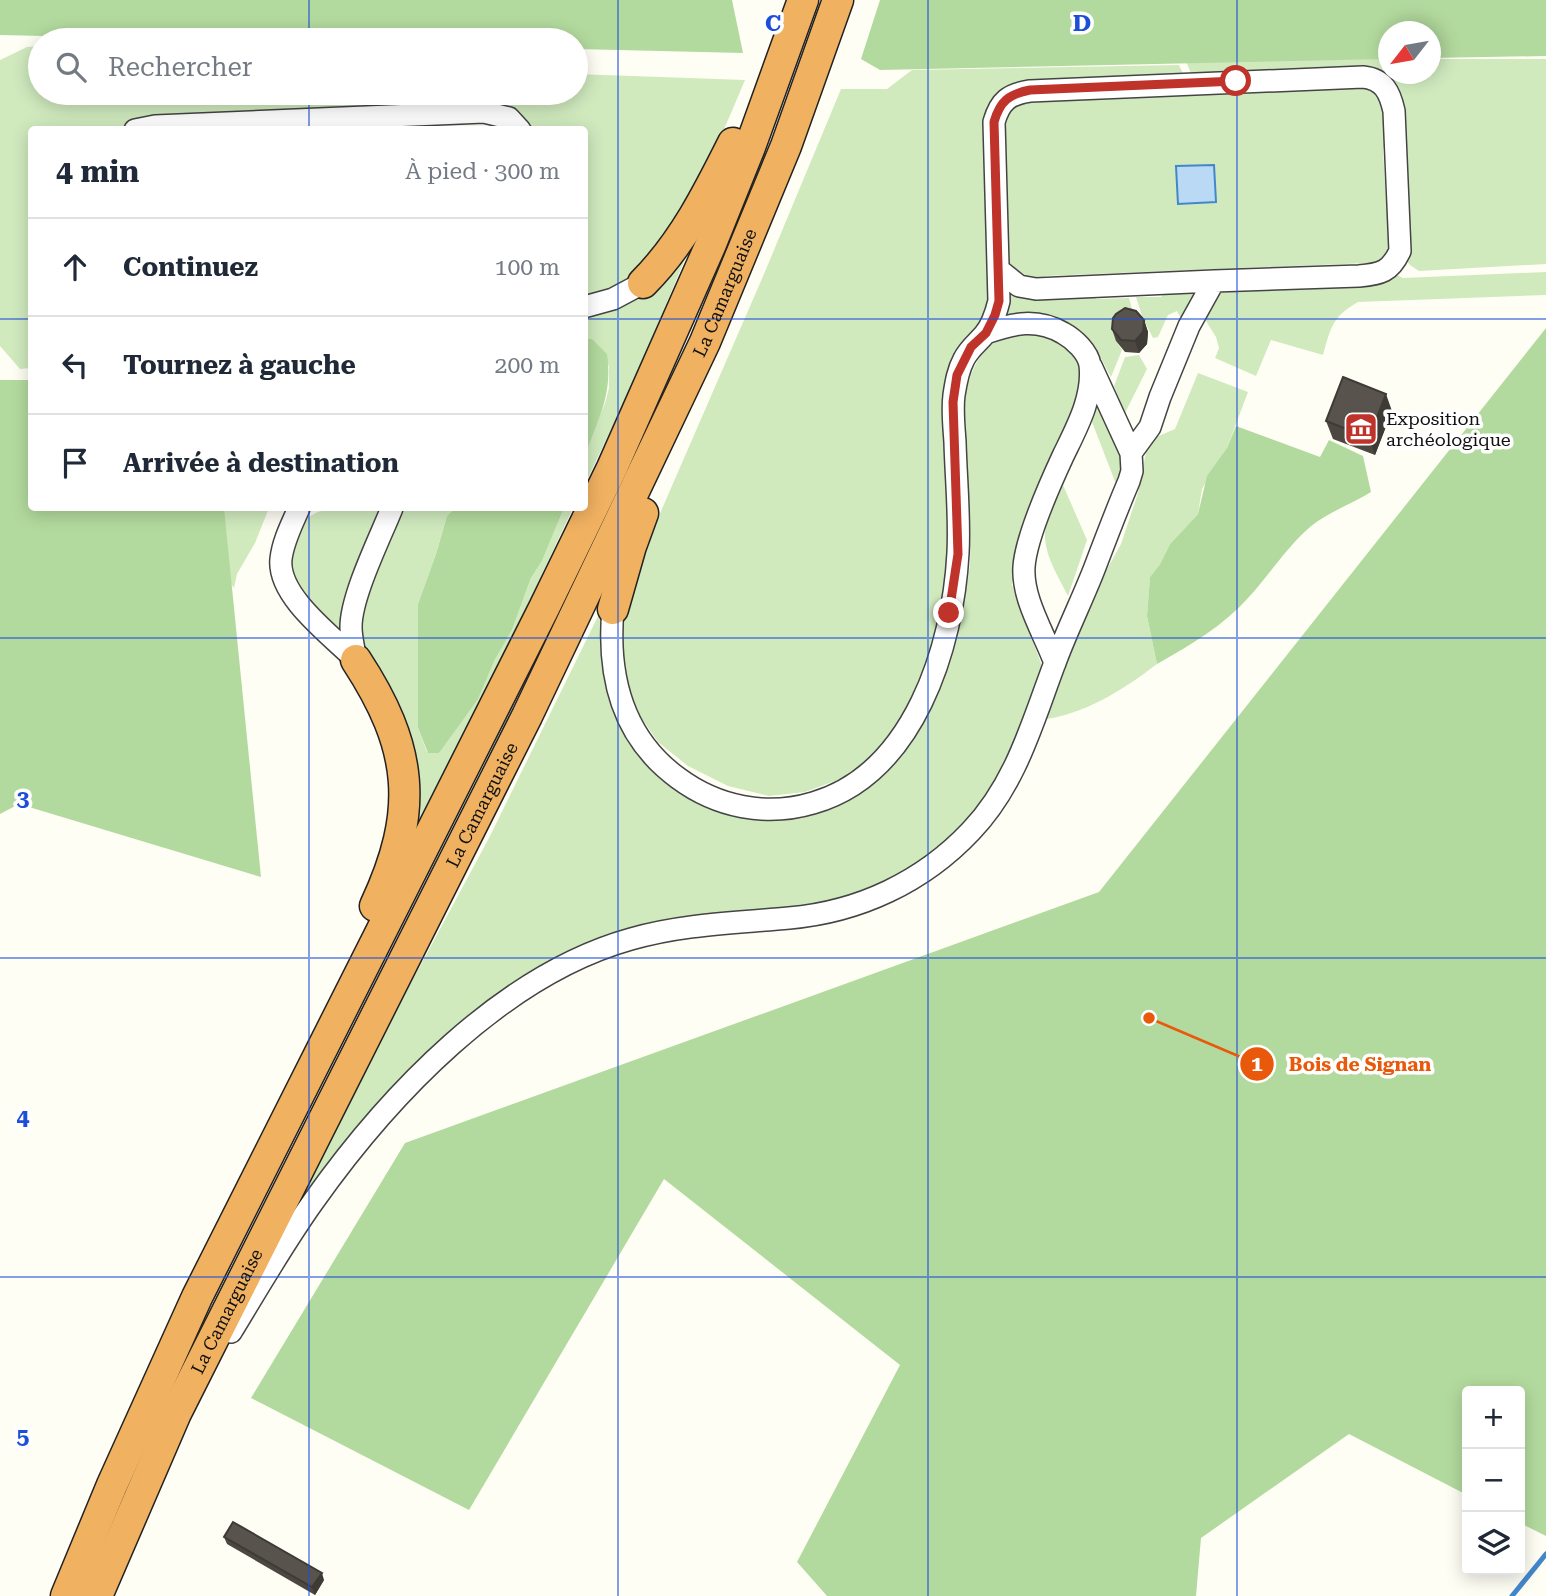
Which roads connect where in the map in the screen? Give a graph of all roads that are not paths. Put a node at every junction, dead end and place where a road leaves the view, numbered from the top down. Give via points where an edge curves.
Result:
1 (791, 0) edge
2 (803, 0) edge
3 (838, 0) edge
4 (161, 126) edge
5 (516, 126) edge
6 (999, 270) junction
7 (1214, 281) junction
8 (643, 283) joint
9 (588, 306) edge
10 (986, 333) junction
11 (705, 342) junction
12 (1090, 363) junction
13 (1131, 453) junction
14 (298, 511) edge
15 (391, 511) edge
16 (613, 609) joint
17 (356, 660) junction
18 (1055, 663) junction
19 (227, 1236) junction
20 (215, 1357) joint
21 (135, 1504) junction
22 (66, 1596) edge
23 (96, 1596) edge

1 - 8 highway via 741,127 706,197 662,263
2 - 19 highway, La Camarguaise via 726,208 612,468
3 - 11 highway, La Camarguaise via 781,159
4 - 5 lane via 484,113 509,118
6 - 7 lane via 1019,286 1037,289
6 - 7 lane via 994,122 997,109 1015,93 1363,77 1381,82 1391,94 1394,111 1400,251 1392,267 1375,274
6 - 10 lane via 999,301
7 - 13 lane via 1189,326 1150,427
8 - 9 lane
10 - 12 lane via 1021,323 1044,325 1073,340
10 - 16 lane via 963,360 953,402 958,554 945,633 933,673 903,737 864,777 817,802 768,810 731,805 683,782 637,737 619,700 612,663
11 - 16 highway via 631,546
11 - 21 highway, La Camarguaise via 527,716 224,1313
12 - 13 lane
12 - 18 lane via 1081,422 1062,458 1024,564 1024,585
13 - 18 lane via 1129,481
14 - 17 lane via 284,544 283,579 292,596
15 - 17 lane via 354,609 351,628
17 - 19 highway via 382,701 399,744 405,796 400,838 382,892 282,1101
18 - 20 lane via 1004,788 972,830 917,876 877,898 829,912 658,932 597,950 522,991 467,1032 417,1079 340,1168 286,1243
19 - 22 highway, La Camarguaise via 149,1401
20 - 21 highway
21 - 23 highway, La Camarguaise

